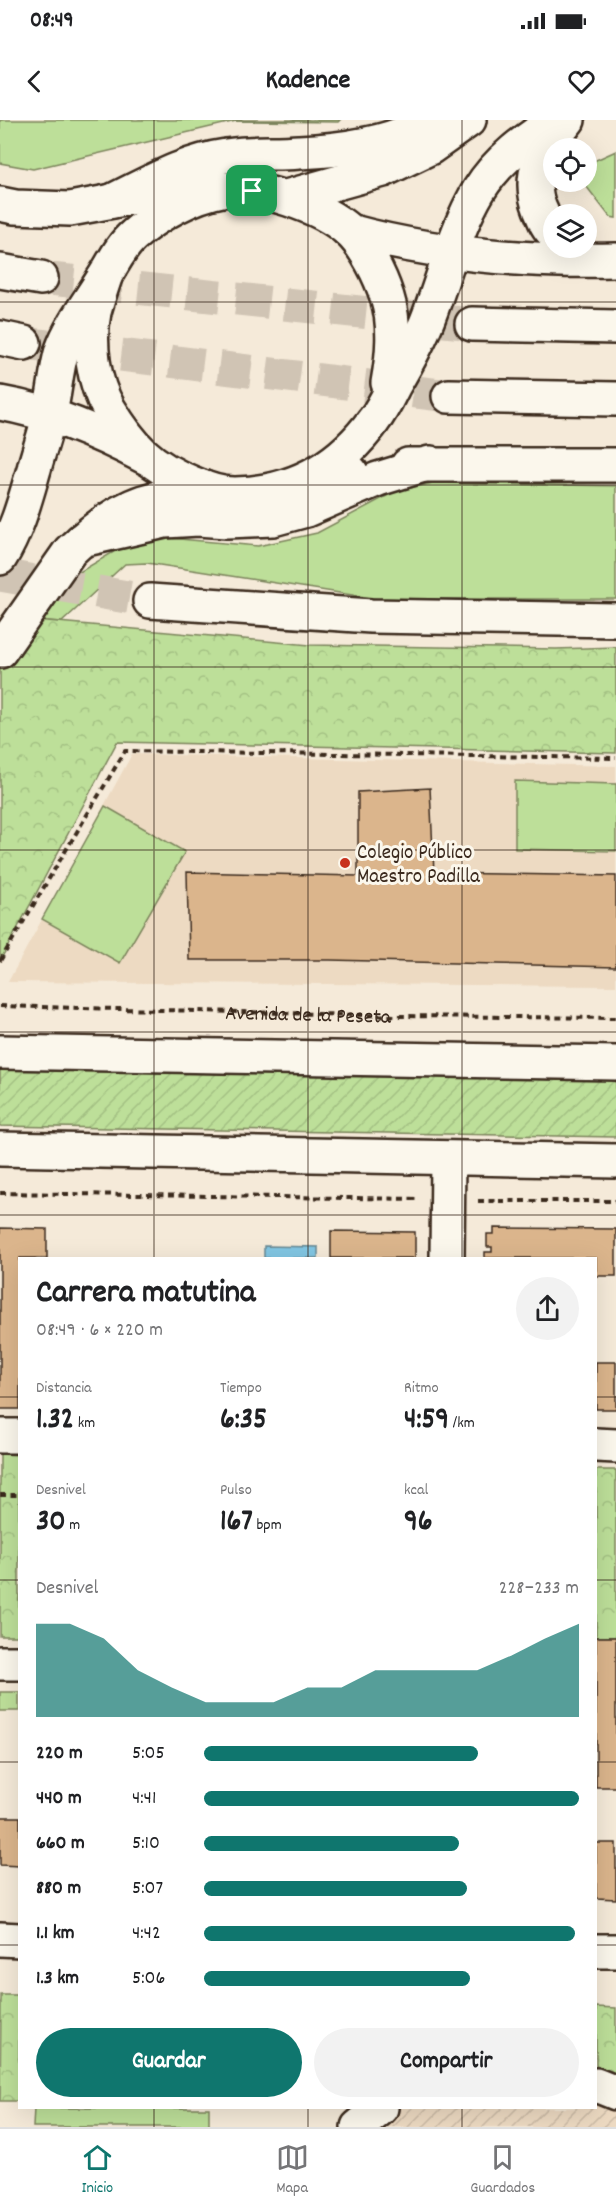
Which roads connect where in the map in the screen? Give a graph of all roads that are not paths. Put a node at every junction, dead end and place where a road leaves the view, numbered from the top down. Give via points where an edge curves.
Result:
1 (430, 120) edge
2 (469, 120) edge
3 (556, 120) edge
4 (568, 120) edge
5 (223, 189) junction
6 (286, 197) junction
7 (112, 201) junction
8 (0, 204) edge
9 (543, 216) edge
10 (349, 231) junction
11 (451, 252) junction
12 (547, 258) edge
13 (0, 271) edge
14 (105, 277) junction
15 (41, 278) tunnel mouth
16 (472, 324) tunnel mouth
17 (616, 327) edge
18 (449, 396) tunnel mouth
19 (616, 399) edge
20 (384, 402) junction
21 (0, 403) edge
22 (50, 415) junction
23 (147, 458) junction
24 (430, 464) junction
25 (616, 465) edge
26 (202, 487) junction
27 (287, 488) junction
28 (76, 545) junction
29 (0, 558) edge
30 (150, 601) tunnel mouth
31 (616, 620) edge
32 (0, 621) edge
33 (0, 651) edge
34 (0, 1052) edge
35 (616, 1063) edge
36 (0, 1149) edge
37 (448, 1160) junction
38 (616, 1161) edge
39 (447, 1257) edge
40 (0, 1436) edge
41 (18, 1436) edge
42 (597, 1446) edge
43 (616, 1446) edge
44 (0, 1663) edge
45 (18, 1663) edge
46 (0, 1939) edge
47 (18, 1940) edge
48 (597, 1951) edge
49 (616, 1951) edge
50 (597, 2085) edge
51 (616, 2093) edge
52 (380, 2109) edge
53 (358, 2127) edge

1 - 7 main road via 413,131 354,146 201,160
2 - 6 main road via 431,147 383,170
3 - 11 main road via 499,162 467,211
4 - 9 main road via 542,153 534,177
5 - 6 main road
5 - 7 main road via 167,191
5 - 14 main road via 189,199 134,235 114,258
6 - 10 main road
7 - 8 main road via 70,209
10 - 11 main road via 421,249
10 - 20 main road via 369,258 387,298 393,331
11 - 12 main road
11 - 20 main road via 428,318
13 - 15 main road
14 - 22 main road via 84,307 63,350
14 - 23 main road via 94,313 94,364 102,396 121,428
16 - 17 main road
18 - 19 main road
20 - 27 main road via 374,420 332,465
21 - 22 main road
22 - 23 main road via 105,436
22 - 29 main road via 20,515
23 - 26 main road via 167,473
24 - 25 main road
24 - 27 main road via 387,466
24 - 28 main road via 378,479 306,510 273,519 165,521
26 - 27 main road via 227,494
26 - 28 main road via 142,502 117,514
28 - 32 main road
28 - 33 main road
30 - 31 main road via 371,616
34 - 35 main road, Avenida de la Peseta
36 - 37 main road
37 - 38 main road
37 - 39 main road
40 - 41 main road
42 - 43 main road
44 - 45 main road
46 - 47 main road
48 - 49 main road
50 - 51 main road
52 - 53 main road

